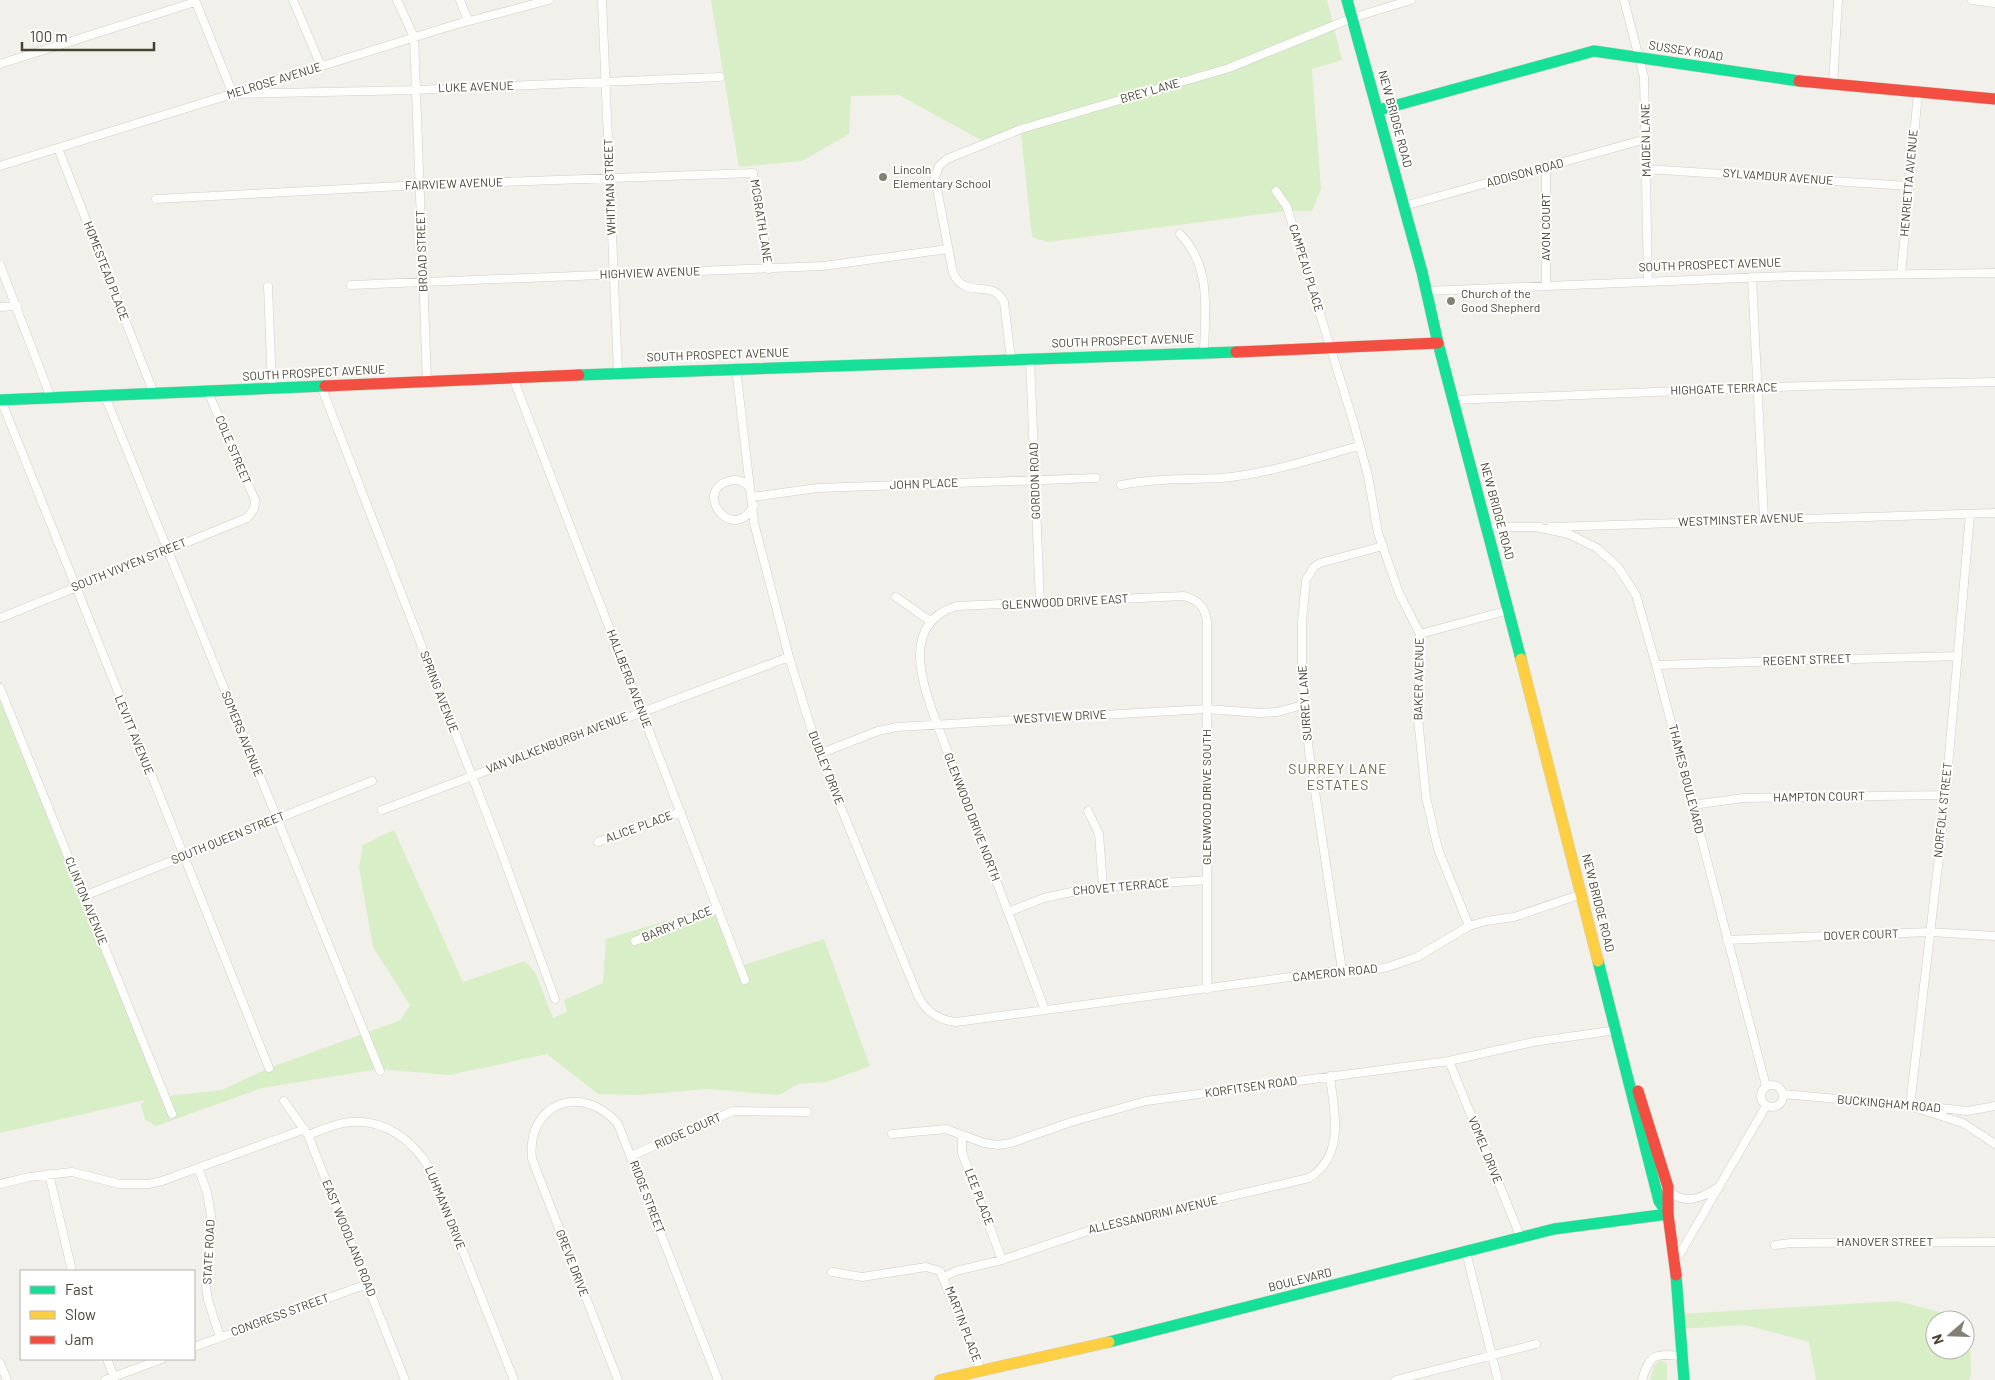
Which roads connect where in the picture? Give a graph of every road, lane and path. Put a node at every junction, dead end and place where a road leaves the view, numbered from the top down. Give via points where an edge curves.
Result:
1 (293, 0) edge
2 (397, 0) edge
3 (460, 0) edge
4 (549, 0) edge
5 (602, 0) edge
6 (1347, 0) edge
7 (1411, 0) edge
8 (1624, 0) edge
9 (1838, 0) edge
10 (1972, 0) edge
11 (195, 1) edge
12 (1995, 3) edge
13 (1352, 18) junction
14 (468, 21) junction
15 (414, 37) junction
16 (1640, 57) junction
17 (0, 64) edge
18 (321, 66) junction
19 (720, 77) dead end
20 (606, 82) junction
21 (1833, 85) junction
22 (416, 90) junction
23 (1918, 92) junction
24 (233, 94) junction
25 (1995, 99) edge
26 (1379, 110) junction
27 (1646, 139) junction
28 (58, 148) junction
29 (0, 166) edge
30 (1546, 167) junction
31 (1646, 169) junction
32 (753, 173) joint
33 (610, 178) junction
34 (420, 185) junction
35 (1909, 186) junction
36 (1276, 191) dead end
37 (156, 199) dead end
38 (1404, 206) junction
39 (1180, 234) dead end
40 (948, 249) junction
41 (0, 265) edge
42 (769, 269) junction
43 (1995, 273) edge
44 (1901, 274) junction
45 (614, 275) junction
46 (1752, 278) junction
47 (423, 282) junction
48 (1648, 282) junction
49 (351, 285) dead end
50 (268, 286) dead end
51 (1546, 286) junction
52 (1426, 291) junction
53 (17, 306) junction
54 (0, 307) edge
55 (1438, 343) junction
56 (1330, 348) junction
57 (1204, 352) junction
58 (1030, 358) junction
59 (1011, 359) junction
60 (736, 368) junction
61 (618, 373) junction
62 (513, 378) junction
63 (427, 381) junction
64 (1995, 382) edge
65 (321, 386) junction
66 (272, 388) junction
67 (1758, 388) junction
68 (208, 392) junction
69 (154, 394) junction
70 (105, 396) junction
71 (52, 398) junction
72 (0, 400) edge
73 (1453, 400) junction
74 (1359, 446) junction
75 (1096, 478) dead end
76 (1035, 480) junction
77 (1122, 485) dead end
78 (750, 488) junction
79 (753, 501) junction
80 (254, 509) joint
81 (1970, 514) junction
82 (1995, 514) edge
83 (1764, 519) junction
84 (1487, 527) junction
85 (1536, 527) junction
86 (1383, 546) junction
87 (168, 550) junction
88 (75, 587) junction
89 (896, 597) dead end
90 (1040, 603) junction
91 (1202, 606) joint
92 (1509, 610) junction
93 (0, 618) edge
94 (930, 621) junction
95 (1420, 634) junction
96 (789, 656) junction
97 (1958, 656) junction
98 (1656, 665) junction
99 (0, 688) edge
100 (1304, 705) junction
101 (1207, 709) junction
102 (642, 711) junction
103 (937, 724) junction
104 (820, 754) junction
105 (472, 776) junction
106 (372, 781) dead end
107 (1946, 795) junction
108 (1692, 805) junction
109 (382, 810) dead end
110 (1088, 811) dead end
111 (681, 812) junction
112 (277, 819) junction
113 (598, 842) dead end
114 (183, 856) junction
115 (1207, 880) junction
116 (1103, 887) junction
117 (1582, 894) junction
118 (84, 896) junction
119 (718, 908) junction
120 (1008, 912) junction
121 (1469, 926) junction
122 (1930, 932) junction
123 (1995, 936) edge
124 (1727, 940) junction
125 (635, 941) dead end
126 (1342, 970) junction
127 (745, 980) dead end
128 (1207, 989) junction
129 (555, 999) dead end
130 (1045, 1010) junction
131 (935, 1016) joint
132 (1617, 1030) junction
133 (1449, 1061) junction
134 (269, 1068) dead end
135 (380, 1071) dead end
136 (1330, 1076) junction
137 (1766, 1086) junction
138 (1783, 1094) junction
139 (284, 1101) dead end
140 (1766, 1106) junction
141 (1910, 1106) junction
142 (1995, 1106) edge
143 (807, 1112) dead end
144 (172, 1114) dead end
145 (306, 1132) junction
146 (892, 1134) dead end
147 (962, 1135) junction
148 (531, 1144) joint
149 (1995, 1144) edge
150 (631, 1156) junction
151 (198, 1168) junction
152 (49, 1174) junction
153 (0, 1184) edge
154 (1668, 1187) junction
155 (1719, 1187) junction
156 (1668, 1214) junction
157 (1521, 1238) junction
158 (1995, 1242) edge
159 (1775, 1245) dead end
160 (1466, 1252) junction
161 (1002, 1260) junction
162 (1674, 1264) junction
163 (72, 1270) edge
164 (832, 1272) dead end
165 (944, 1277) junction
166 (366, 1284) junction
167 (220, 1337) junction
168 (1536, 1344) dead end
169 (195, 1347) edge
170 (1493, 1355) junction
171 (1682, 1356) junction
172 (107, 1360) edge
173 (159, 1360) edge
174 (0, 1363) edge
175 (981, 1371) junction
176 (114, 1377) junction
177 (7, 1380) edge
178 (106, 1380) edge
179 (405, 1380) edge
180 (514, 1380) edge
181 (618, 1380) edge
182 (718, 1380) edge
183 (940, 1380) edge
184 (1396, 1380) edge
185 (1498, 1380) edge
186 (1642, 1380) edge
187 (1684, 1380) edge

1 - 18 street
2 - 15 street
3 - 14 street
4 - 14 street, MELROSE AVENUE
5 - 20 street, WHITMAN STREET
6 - 13 street, NEW BRIDGE ROAD
7 - 13 street, BREY LANE
8 - 16 street, MAIDEN LANE
9 - 21 street
10 - 12 street
11 - 17 street
11 - 24 street
13 - 26 street, NEW BRIDGE ROAD
13 - 40 street, BREY LANE via 1229,68 1021,129 947,159 939,166 934,178
14 - 15 street, MELROSE AVENUE
15 - 18 street, MELROSE AVENUE
15 - 22 street, BROAD STREET
16 - 21 street, SUSSEX ROAD
16 - 26 street, SUSSEX ROAD via 1606,51 1581,53
16 - 27 street, MAIDEN LANE via 1644,77
18 - 24 street, MELROSE AVENUE
19 - 20 street, LUKE AVENUE
20 - 22 street, LUKE AVENUE
20 - 33 street, WHITMAN STREET
21 - 23 street, SUSSEX ROAD
22 - 24 street, LUKE AVENUE
22 - 34 street, BROAD STREET
23 - 25 street, SUSSEX ROAD
23 - 35 street, HENRIETTA AVENUE
24 - 28 street, MELROSE AVENUE
26 - 38 street, NEW BRIDGE ROAD
27 - 30 street, ADDISON ROAD
27 - 31 street, MAIDEN LANE
28 - 29 street, MELROSE AVENUE
28 - 69 street, HOMESTEAD PLACE
30 - 38 street, ADDISON ROAD
30 - 51 street, AVON COURT
31 - 35 street, SYLVAMDUR AVENUE
31 - 48 street, MAIDEN LANE
32 - 33 street, FAIRVIEW AVENUE
32 - 42 street, MCGRATH LANE
33 - 34 street, FAIRVIEW AVENUE
33 - 45 street, WHITMAN STREET
34 - 37 street, FAIRVIEW AVENUE
34 - 47 street, BROAD STREET
35 - 44 street, HENRIETTA AVENUE
36 - 56 street, CAMPEAU PLACE via 1287,207
38 - 52 street, NEW BRIDGE ROAD
39 - 57 street via 1193,250 1203,274
40 - 42 street, HIGHVIEW AVENUE via 866,262
40 - 59 street via 953,273 961,285 975,290 991,289 1001,296
41 - 53 street
42 - 45 street, HIGHVIEW AVENUE
43 - 44 street, SOUTH PROSPECT AVENUE
44 - 46 street, SOUTH PROSPECT AVENUE
45 - 47 street, HIGHVIEW AVENUE
45 - 61 street, WHITMAN STREET
46 - 48 street, SOUTH PROSPECT AVENUE
46 - 67 street
47 - 49 street, HIGHVIEW AVENUE
47 - 63 street, BROAD STREET
48 - 51 street, SOUTH PROSPECT AVENUE
50 - 66 street
51 - 52 street, SOUTH PROSPECT AVENUE
52 - 55 street, NEW BRIDGE ROAD
53 - 54 street
53 - 71 street
55 - 56 street, SOUTH PROSPECT AVENUE
55 - 73 street, NEW BRIDGE ROAD
56 - 57 street, SOUTH PROSPECT AVENUE
56 - 74 street, BAKER AVENUE
57 - 58 street, SOUTH PROSPECT AVENUE
58 - 59 street, SOUTH PROSPECT AVENUE
58 - 76 street, GORDON ROAD
59 - 60 street, SOUTH PROSPECT AVENUE
60 - 61 street, SOUTH PROSPECT AVENUE
60 - 78 street, DUDLEY DRIVE
61 - 62 street, SOUTH PROSPECT AVENUE
62 - 63 street, SOUTH PROSPECT AVENUE
62 - 102 street, HALLBERG AVENUE
63 - 65 street, SOUTH PROSPECT AVENUE
64 - 67 street, HIGHGATE TERRACE
65 - 66 street, SOUTH PROSPECT AVENUE
65 - 105 street, SPRING AVENUE
66 - 68 street, SOUTH PROSPECT AVENUE
67 - 73 street, HIGHGATE TERRACE
67 - 83 street
68 - 69 street, SOUTH PROSPECT AVENUE
68 - 80 street, COLE STREET via 255,500
69 - 70 street, SOUTH PROSPECT AVENUE
70 - 71 street, SOUTH PROSPECT AVENUE
70 - 87 street, SOMERS AVENUE
71 - 72 street, SOUTH PROSPECT AVENUE
72 - 88 street, LEVITT AVENUE
73 - 84 street, NEW BRIDGE ROAD
74 - 77 street via 1237,475
74 - 86 street, BAKER AVENUE
75 - 76 street, JOHN PLACE
76 - 79 street, JOHN PLACE via 818,488
76 - 90 street, GORDON ROAD
78 - 79 street, DUDLEY DRIVE
78 - 79 street via 740,480 727,481 717,490 715,503 721,515 733,520 746,516
79 - 96 street, DUDLEY DRIVE via 754,523
80 - 87 street, SOUTH VIVYEN STREET via 247,518
81 - 82 street, WESTMINSTER AVENUE
81 - 83 street, WESTMINSTER AVENUE
81 - 97 street, NORFOLK STREET
83 - 85 street, WESTMINSTER AVENUE
84 - 85 street, WESTMINSTER AVENUE
84 - 92 street, NEW BRIDGE ROAD
85 - 98 street, THAMES BOULEVARD via 1584,541 1618,567 1642,608
86 - 95 street, BAKER AVENUE via 1399,593
86 - 100 street, SURREY LANE via 1320,563 1309,573 1302,622
87 - 88 street, SOUTH VIVYEN STREET
87 - 112 street, SOMERS AVENUE
88 - 93 street, SOUTH VIVYEN STREET
88 - 114 street, LEVITT AVENUE
89 - 94 street
90 - 91 street, GLENWOOD DRIVE EAST via 1184,596
90 - 94 street, GLENWOOD DRIVE EAST via 957,606
91 - 101 street, GLENWOOD DRIVE SOUTH via 1207,621
92 - 95 street
92 - 117 street, NEW BRIDGE ROAD
94 - 103 street, GLENWOOD DRIVE NORTH via 921,638 920,658
95 - 121 street, BAKER AVENUE via 1418,718 1426,797 1438,849
96 - 102 street, VAN VALKENBURGH AVENUE
96 - 104 street, DUDLEY DRIVE
97 - 98 street, REGENT STREET
97 - 107 street, NORFOLK STREET
98 - 108 street, THAMES BOULEVARD
99 - 118 street, CLINTON AVENUE
100 - 101 street, WESTVIEW DRIVE via 1259,713
100 - 126 street, SURREY LANE
101 - 103 street, WESTVIEW DRIVE
101 - 115 street, GLENWOOD DRIVE SOUTH
102 - 105 street, VAN VALKENBURGH AVENUE
102 - 111 street, HALLBERG AVENUE
103 - 104 street, WESTVIEW DRIVE via 878,731
103 - 120 street, GLENWOOD DRIVE NORTH
104 - 131 street, DUDLEY DRIVE via 918,996
105 - 109 street, VAN VALKENBURGH AVENUE
105 - 129 street, SPRING AVENUE
106 - 112 street, SOUTH QUEEN STREET
107 - 108 street, HAMPTON COURT via 1743,798
107 - 122 street, NORFOLK STREET
108 - 124 street, THAMES BOULEVARD
110 - 116 street via 1099,834
111 - 113 street, ALICE PLACE
111 - 119 street, HALLBERG AVENUE
112 - 114 street, SOUTH QUEEN STREET
112 - 135 street, SOMERS AVENUE
114 - 118 street, SOUTH QUEEN STREET
114 - 134 street, LEVITT AVENUE
115 - 116 street, CHOVET TERRACE
115 - 128 street, GLENWOOD DRIVE SOUTH
116 - 120 street, CHOVET TERRACE via 1044,898
117 - 121 street, CAMERON ROAD via 1514,917
117 - 132 street, NEW BRIDGE ROAD
118 - 144 street, CLINTON AVENUE
119 - 125 street, BARRY PLACE
119 - 127 street, HALLBERG AVENUE
120 - 130 street, GLENWOOD DRIVE NORTH
121 - 126 street, CAMERON ROAD via 1417,957 1372,970
122 - 123 street, DOVER COURT
122 - 124 street, DOVER COURT
122 - 141 street, NORFOLK STREET
124 - 137 street, THAMES BOULEVARD
126 - 128 street, CAMERON ROAD
128 - 130 street, CAMERON ROAD
130 - 131 street, CAMERON ROAD via 956,1022
132 - 133 street, KORFITSEN ROAD via 1533,1042
132 - 154 street, NEW BRIDGE ROAD
132 - 156 street, NEW BRIDGE ROAD via 1618,1045 1659,1201
133 - 136 street, KORFITSEN ROAD
133 - 157 street, VOMEL DRIVE
136 - 147 street, KORFITSEN ROAD via 1146,1101 1012,1143 984,1143
136 - 161 street, ALLESSANDRINI AVENUE via 1335,1140 1325,1166 1309,1178 1103,1226
137 - 138 street via 1778,1086
137 - 140 street via 1760,1097
138 - 140 street via 1778,1106
138 - 141 street, BUCKINGHAM ROAD
139 - 145 street, EAST WOODLAND ROAD
140 - 155 street
141 - 142 street, BUCKINGHAM ROAD via 1968,1111
141 - 149 street via 1964,1123
143 - 150 street, RIDGE COURT via 734,1111
145 - 151 street, LUHMANN DRIVE
145 - 166 street, EAST WOODLAND ROAD
145 - 180 street, LUHMANN DRIVE via 344,1123 367,1123 394,1131 416,1148 432,1173
146 - 147 street, KORFITSEN ROAD via 946,1129
147 - 161 street, LEE PLACE via 962,1153
148 - 150 street, RIDGE STREET via 541,1118 557,1106 580,1101 608,1113 618,1124
148 - 181 street, GREVE DRIVE via 532,1159
150 - 182 street, RIDGE STREET
151 - 152 street, LUHMANN DRIVE via 162,1181 135,1184 120,1184 78,1173
151 - 167 street, STATE ROAD via 211,1213 212,1238 206,1287
152 - 153 street, LUHMANN DRIVE
152 - 163 street
154 - 155 street via 1672,1194 1687,1199 1702,1197
154 - 156 street, NEW BRIDGE ROAD
155 - 162 street
156 - 157 street, BOULEVARD via 1581,1224
156 - 162 street, NEW BRIDGE ROAD
157 - 160 street, BOULEVARD
158 - 159 street, HANOVER STREET
160 - 170 street
160 - 175 street, BOULEVARD via 1147,1333
161 - 165 street, ALLESSANDRINI AVENUE
162 - 171 street, NEW BRIDGE ROAD
164 - 165 street via 862,1278 926,1267 940,1271
165 - 175 street, MARTIN PLACE
166 - 167 street, CONGRESS STREET
166 - 179 street, EAST WOODLAND ROAD
167 - 169 street, CONGRESS STREET
168 - 170 street
170 - 184 street
170 - 185 street
171 - 186 street via 1653,1358 1647,1363
171 - 187 street, NEW BRIDGE ROAD
172 - 176 street
173 - 176 street
174 - 177 street
175 - 183 street, BOULEVARD
176 - 178 street

